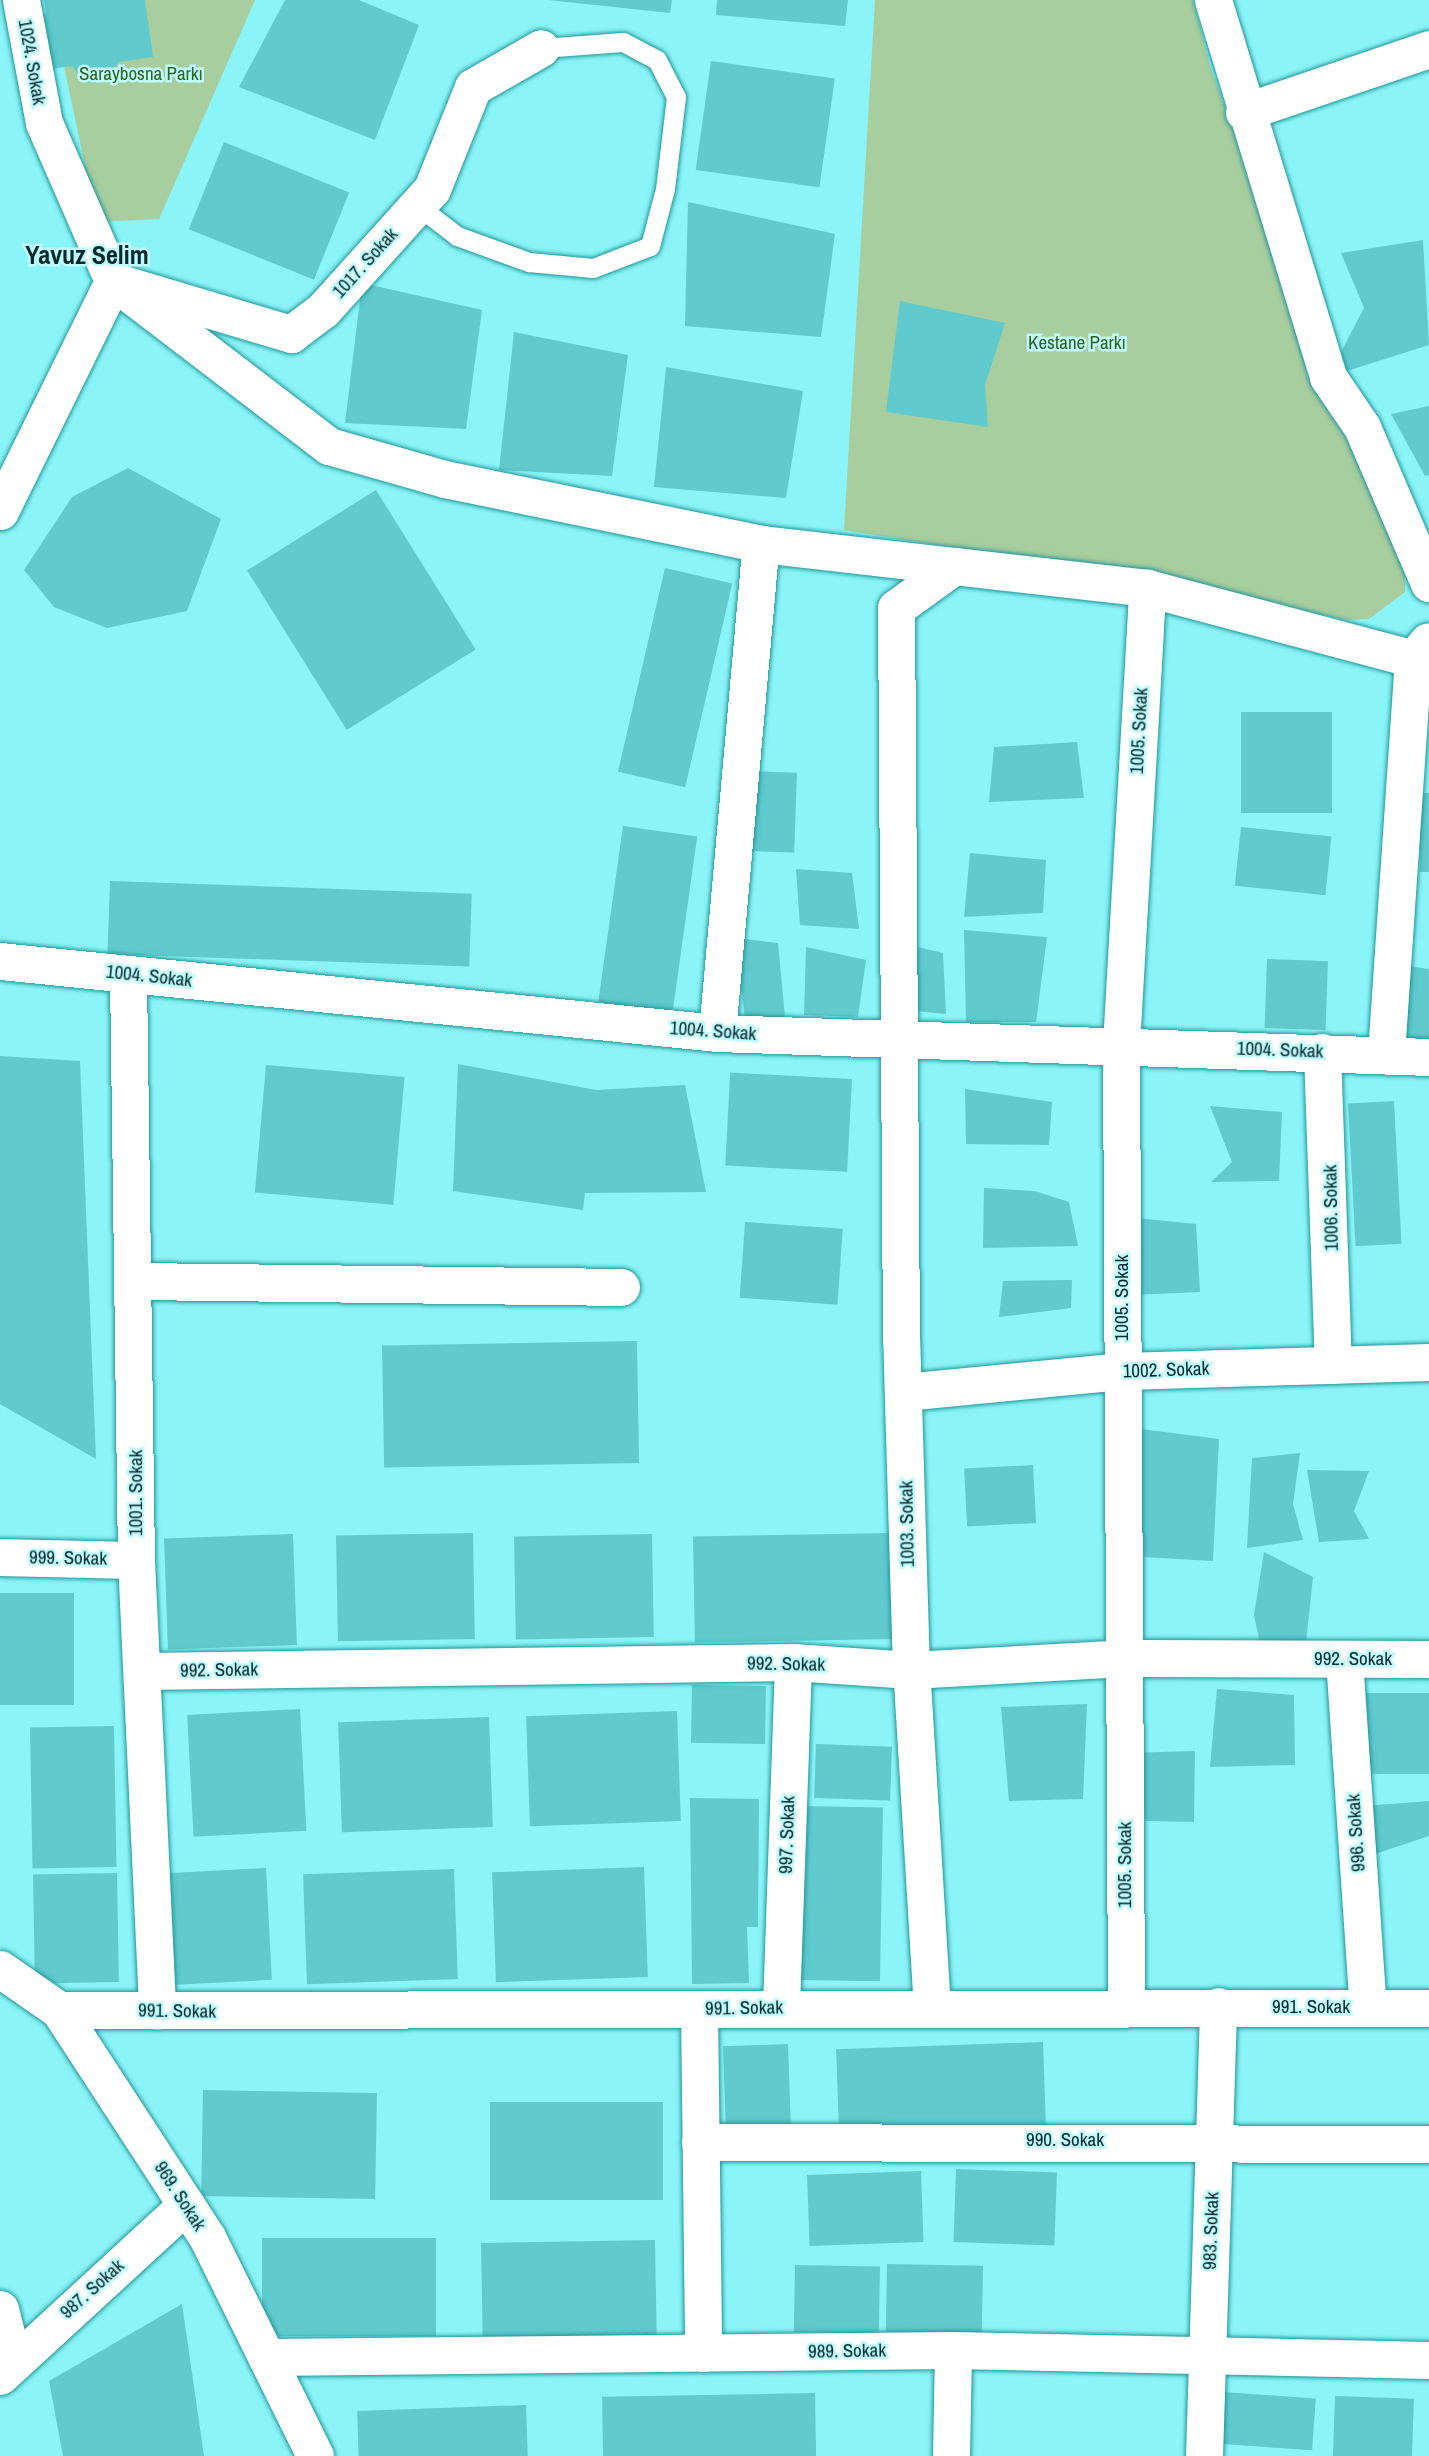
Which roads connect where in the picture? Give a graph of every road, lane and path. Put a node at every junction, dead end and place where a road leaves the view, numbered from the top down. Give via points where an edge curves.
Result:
1 (21, 0) edge
2 (1213, 0) edge
3 (541, 48) joint
4 (1429, 49) edge
5 (1244, 112) junction
6 (417, 205) junction
7 (113, 281) junction
8 (0, 511) edge
9 (761, 544) junction
10 (954, 566) junction
11 (1429, 583) edge
12 (1147, 588) junction
13 (1421, 649) edge
14 (0, 961) edge
15 (128, 974) junction
16 (717, 1033) junction
17 (896, 1037) junction
18 (1121, 1045) junction
19 (1322, 1052) junction
20 (1386, 1054) junction
21 (1429, 1057) edge
22 (135, 1280) junction
23 (621, 1287) dead end
24 (1429, 1362) edge
25 (1333, 1365) junction
26 (1123, 1371) junction
27 (904, 1392) junction
28 (0, 1557) edge
29 (136, 1560) junction
30 (1124, 1658) junction
31 (1344, 1659) junction
32 (1429, 1659) edge
33 (793, 1662) junction
34 (911, 1670) junction
35 (143, 1671) junction
36 (0, 1969) edge
37 (1218, 2006) junction
38 (781, 2007) junction
39 (1126, 2007) junction
40 (1368, 2007) junction
41 (1429, 2008) edge
42 (699, 2009) junction
43 (932, 2009) junction
44 (59, 2010) junction
45 (157, 2011) junction
46 (1213, 2139) junction
47 (700, 2142) junction
48 (1429, 2144) edge
49 (186, 2205) junction
50 (0, 2309) edge
51 (953, 2350) junction
52 (703, 2353) junction
53 (1207, 2355) junction
54 (266, 2357) junction
55 (1429, 2360) edge
56 (6, 2368) edge
57 (315, 2456) edge
58 (951, 2456) edge
59 (1204, 2456) edge

1 - 7 street, 1024. Sokak via 44,124
2 - 5 street
3 - 6 street, 1017. Sokak via 474,87 432,189
3 - 6 lane via 623,42 657,60 676,97 665,189 650,246 593,268 529,262 457,236
4 - 5 street
5 - 11 street via 1328,377 1362,427
6 - 7 street, 1017. Sokak via 323,310 291,334
7 - 8 street
7 - 9 street via 329,446 445,479
9 - 10 street
9 - 16 street
10 - 12 street
10 - 17 street, 1003. Sokak via 896,608
12 - 13 street
12 - 18 street, 1005. Sokak
13 - 20 street
14 - 15 street, 1004. Sokak
15 - 16 street, 1004. Sokak
15 - 22 street, 1001. Sokak
16 - 17 street, 1004. Sokak
17 - 18 street, 1004. Sokak
17 - 27 street, 1003. Sokak
18 - 19 street, 1004. Sokak
18 - 26 street, 1005. Sokak
19 - 20 street, 1004. Sokak
19 - 25 street, 1006. Sokak
20 - 21 street, 1004. Sokak
22 - 23 street
22 - 29 street, 1001. Sokak
24 - 25 street, 1002. Sokak
25 - 26 street, 1002. Sokak
26 - 27 street, 1002. Sokak
26 - 30 street, 1005. Sokak
27 - 34 street, 1003. Sokak
28 - 29 street, 999. Sokak
29 - 35 street, 1001. Sokak
30 - 31 street, 992. Sokak
30 - 34 street, 992. Sokak
30 - 39 street, 1005. Sokak
31 - 32 street, 992. Sokak
31 - 40 street, 996. Sokak
33 - 34 street, 992. Sokak
33 - 35 street, 992. Sokak
33 - 38 street, 997. Sokak
34 - 43 street, 1003. Sokak
35 - 45 street, 1001. Sokak
36 - 44 street, 969. Sokak
37 - 39 street, 991. Sokak
37 - 40 street, 991. Sokak
37 - 46 street, 983. Sokak
38 - 42 street, 991. Sokak
38 - 43 street, 991. Sokak
39 - 43 street, 991. Sokak
40 - 41 street, 991. Sokak
42 - 45 street, 991. Sokak
42 - 47 street
44 - 45 street, 991. Sokak
44 - 49 street, 969. Sokak
46 - 47 street, 990. Sokak
46 - 48 street, 990. Sokak
46 - 53 street, 983. Sokak
47 - 52 street
49 - 54 street, 969. Sokak
49 - 56 street, 987. Sokak
50 - 56 street
51 - 52 street, 989. Sokak
51 - 53 street, 989. Sokak
51 - 58 street
52 - 54 street, 989. Sokak
53 - 55 street, 989. Sokak
53 - 59 street, 983. Sokak
54 - 57 street, 969. Sokak

